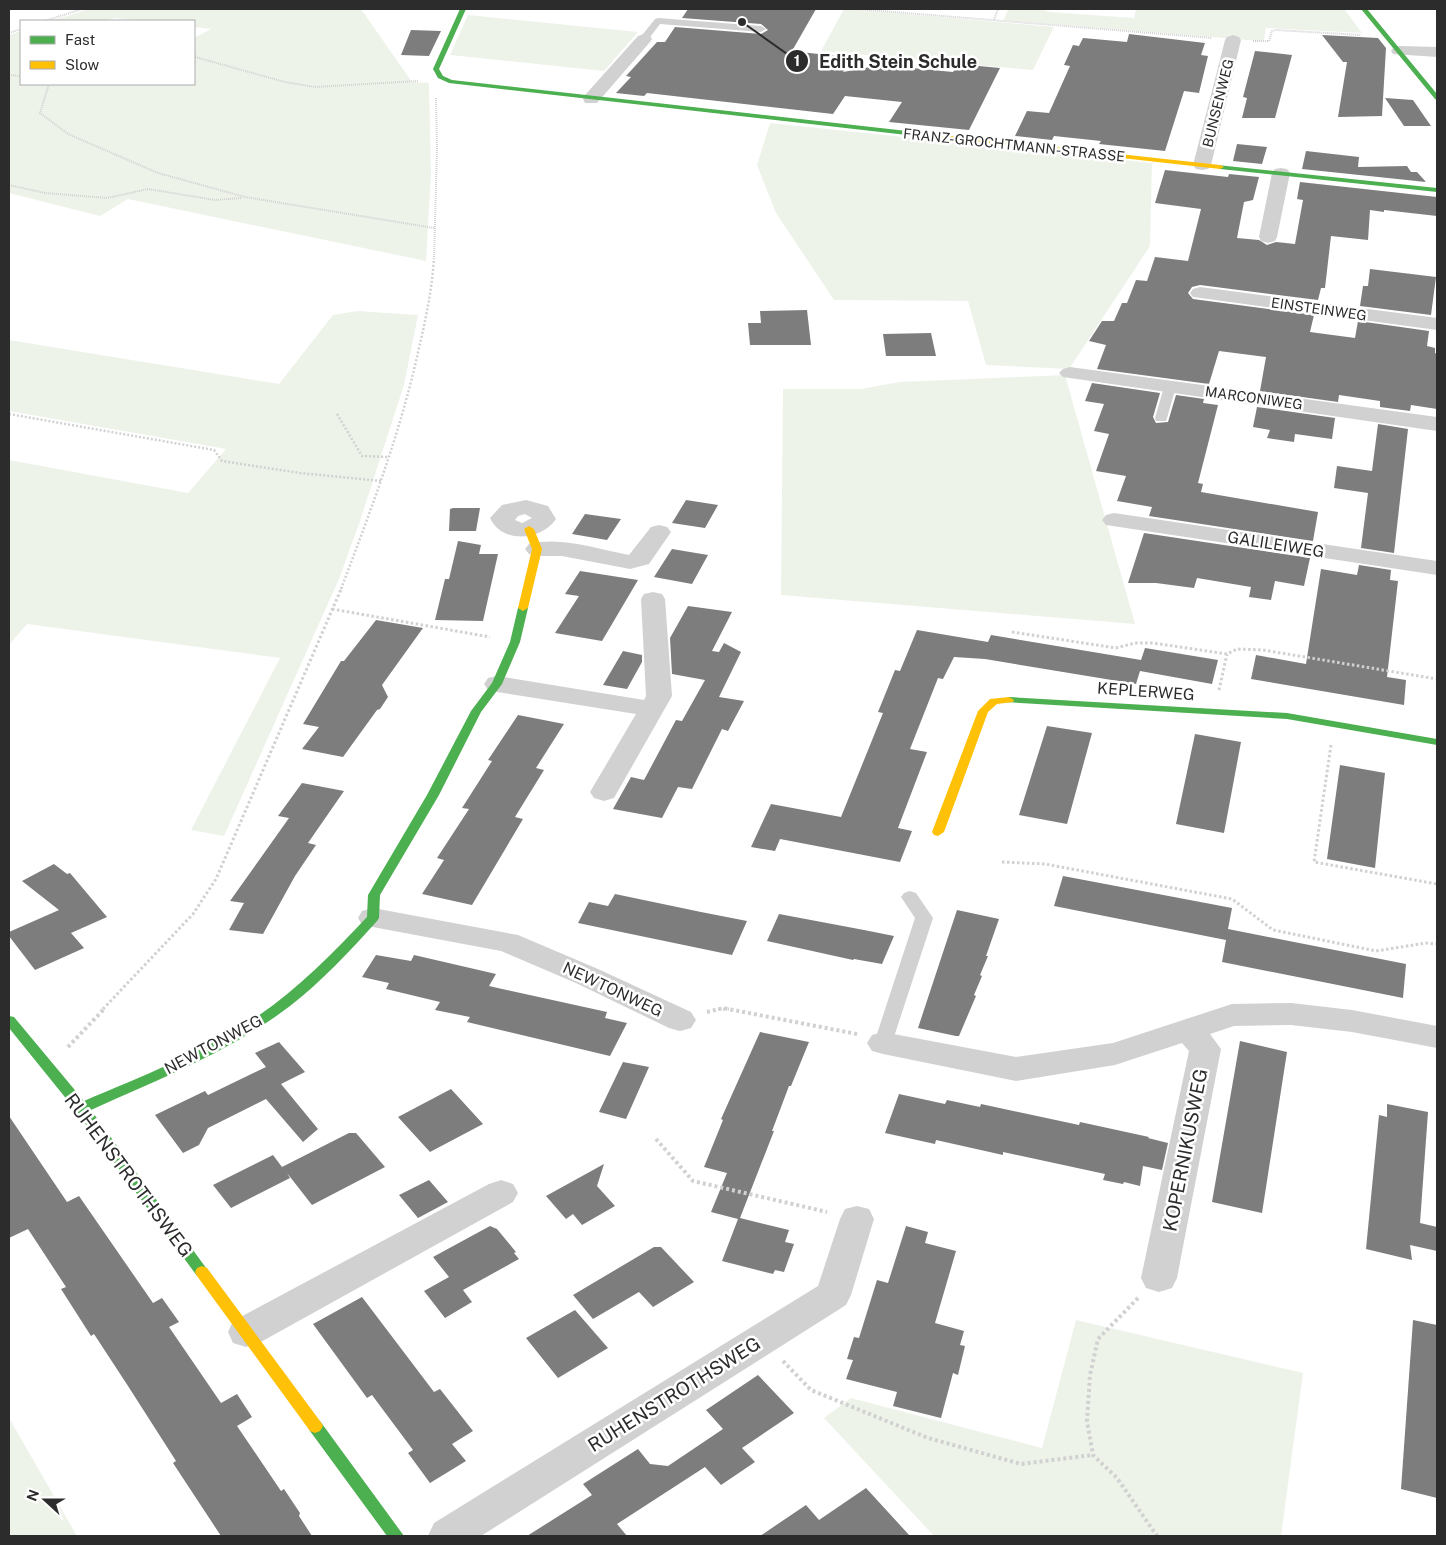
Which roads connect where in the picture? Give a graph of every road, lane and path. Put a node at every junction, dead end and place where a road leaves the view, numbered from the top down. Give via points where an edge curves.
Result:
1 (82, 9) edge
2 (463, 9) edge
3 (857, 9) edge
4 (998, 9) edge
5 (1364, 9) edge
6 (48, 20) edge
7 (994, 20) junction
8 (761, 29) dead end
9 (1367, 36) dead end
10 (644, 39) joint
11 (1234, 40) junction
12 (1399, 51) junction
13 (1437, 52) edge
14 (195, 57) edge
15 (438, 80) junction
16 (49, 85) edge
17 (1437, 98) edge
18 (591, 99) junction
19 (1202, 165) junction
20 (1281, 173) junction
21 (9, 185) edge
22 (1437, 190) edge
23 (245, 197) junction
24 (434, 228) junction
25 (1268, 237) dead end
26 (1200, 293) dead end
27 (1437, 324) edge
28 (1070, 373) dead end
29 (1170, 387) junction
30 (9, 414) edge
31 (337, 414) dead end
32 (1161, 418) dead end
33 (1437, 424) edge
34 (388, 457) junction
35 (381, 481) junction
36 (1114, 520) dead end
37 (659, 532) dead end
38 (533, 539) joint
39 (1437, 568) edge
40 (653, 599) dead end
41 (332, 609) junction
42 (1012, 632) dead end
43 (515, 642) junction
44 (1227, 654) junction
45 (1437, 679) edge
46 (498, 684) junction
47 (652, 709) junction
48 (1214, 711) junction
49 (1334, 724) junction
50 (1437, 742) edge
51 (604, 792) dead end
52 (938, 832) dead end
53 (1002, 862) dead end
54 (1437, 884) edge
55 (910, 896) dead end
56 (373, 918) junction
57 (1437, 944) edge
58 (9, 1020) edge
59 (680, 1020) joint
60 (1188, 1029) junction
61 (1437, 1037) edge
62 (883, 1043) junction
63 (44, 1063) junction
64 (82, 1108) junction
65 (656, 1139) dead end
66 (501, 1193) dead end
67 (857, 1219) joint
68 (1159, 1278) joint
69 (246, 1332) junction
70 (761, 1340) junction
71 (1093, 1455) junction
72 (396, 1536) edge
73 (448, 1536) edge
74 (1157, 1536) edge

1 - 6 path
2 - 15 street via 436,69
3 - 7 path
4 - 7 path
5 - 12 street
7 - 11 path
8 - 10 lane via 658,22
9 - 11 path via 1276,30 1266,42
10 - 18 street
11 - 19 street, BUNSENWEG
12 - 13 street
12 - 17 street
14 - 15 path via 315,88
15 - 18 street, FRANZ-GROCHTMANN-STRASSE
15 - 24 path
16 - 23 path via 40,113 68,134 158,173
18 - 19 street, FRANZ-GROCHTMANN-STRASSE
19 - 20 street, FRANZ-GROCHTMANN-STRASSE
20 - 22 street, FRANZ-GROCHTMANN-STRASSE
20 - 25 street
21 - 23 path via 44,193 107,198 148,189 215,200
23 - 24 path
24 - 34 path via 430,298 410,384
26 - 27 street, EINSTEINWEG
28 - 29 street, MARCONIWEG
29 - 32 lane
29 - 33 street, MARCONIWEG
30 - 35 path via 214,450 222,461
31 - 34 path via 362,456
34 - 35 path
35 - 41 path
36 - 39 street, GALILEIWEG
37 - 38 street via 640,559 630,562 562,550
38 - 43 street
40 - 47 street via 659,696
41 - 43 path
41 - 63 path via 216,879 186,922 65,1050
42 - 44 path via 1116,648 1153,643
43 - 46 street
44 - 45 path via 1237,649 1262,650
44 - 48 path
46 - 47 street
46 - 56 street via 476,711 433,795 374,895
47 - 51 street
48 - 49 street, KEPLERWEG via 1287,716
48 - 52 street, KEPLERWEG via 1016,699 994,701 983,711
49 - 50 street, KEPLERWEG
49 - 54 path via 1314,862
53 - 57 path via 1045,864 1232,899 1273,930 1376,951
55 - 62 lane via 924,918
56 - 59 street, NEWTONWEG via 507,942
56 - 64 street, NEWTONWEG via 328,965 270,1014 220,1044
58 - 63 street, RUHENSTROTHSWEG
59 - 62 path via 722,1008 871,1037
60 - 61 street via 1232,1015 1291,1014 1352,1021
60 - 62 street via 1115,1054 1016,1069
60 - 68 street, KOPERNIKUSWEG via 1206,1049
63 - 64 street, RUHENSTROTHSWEG
64 - 69 street, RUHENSTROTHSWEG
65 - 67 path via 693,1181
66 - 69 street
67 - 70 street, RUHENSTROTHSWEG via 833,1295
68 - 71 path via 1098,1339 1090,1375 1086,1421
69 - 72 street, RUHENSTROTHSWEG
70 - 71 path via 812,1390 928,1438 1021,1464
70 - 73 street, RUHENSTROTHSWEG
71 - 74 path via 1117,1478

